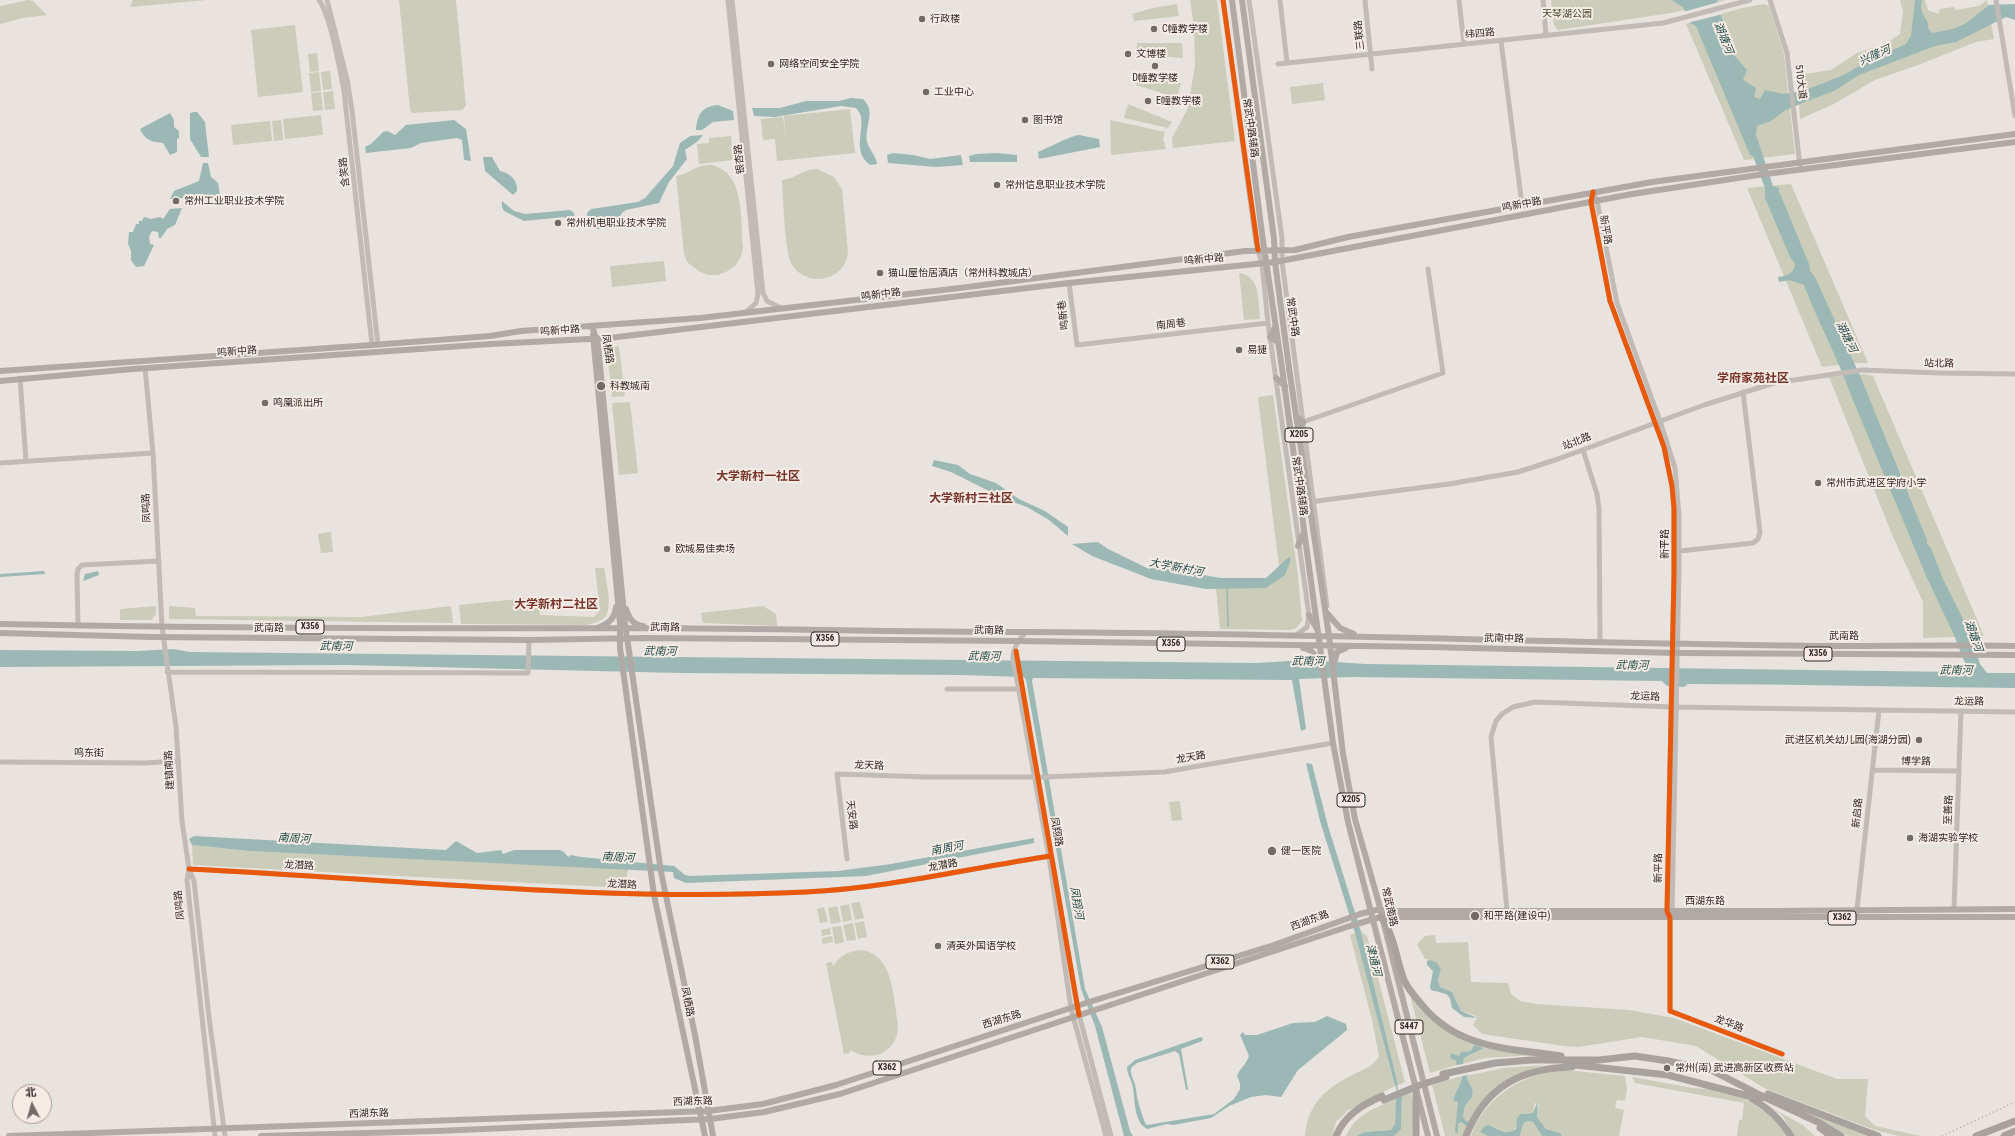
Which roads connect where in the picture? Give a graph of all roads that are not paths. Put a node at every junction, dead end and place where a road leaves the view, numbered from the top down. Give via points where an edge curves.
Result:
1 (319, 0) edge
2 (327, 0) edge
3 (728, 0) edge
4 (732, 0) edge
5 (1223, 0) edge
6 (1232, 0) edge
7 (1242, 0) edge
8 (1250, 0) edge
9 (1280, 0) edge
10 (1365, 0) edge
11 (1459, 0) edge
12 (1543, 0) edge
13 (1750, 0) edge
14 (1770, 0) edge
15 (1996, 2) edge
16 (1546, 36) junction
17 (1501, 41) junction
18 (1464, 44) junction
19 (1371, 54) junction
20 (1287, 63) junction
21 (1278, 64) dead end
22 (1372, 69) dead end
23 (2015, 116) edge
24 (2015, 134) edge
25 (2015, 142) edge
26 (1799, 162) junction
27 (1800, 169) junction
28 (1593, 192) junction
29 (1594, 201) junction
30 (1522, 205) junction
31 (1261, 251) junction
32 (1275, 251) junction
33 (1282, 251) junction
34 (1278, 261) junction
35 (1266, 265) junction
36 (1428, 269) dead end
37 (1070, 283) junction
38 (781, 308) junction
39 (746, 312) junction
40 (1268, 323) junction
41 (592, 326) junction
42 (1275, 327) junction
43 (1270, 337) junction
44 (595, 339) junction
45 (1278, 342) junction
46 (375, 345) junction
47 (1077, 345) joint
48 (145, 368) junction
49 (0, 371) edge
50 (2015, 374) edge
51 (20, 378) junction
52 (1276, 378) junction
53 (0, 380) edge
54 (1285, 386) junction
55 (1743, 392) junction
56 (1296, 416) junction
57 (1660, 421) junction
58 (1303, 422) junction
59 (1654, 423) junction
60 (1298, 430) junction
61 (1583, 450) junction
62 (153, 453) junction
63 (26, 461) junction
64 (0, 463) edge
65 (1312, 501) junction
66 (1304, 531) junction
67 (1298, 546) junction
68 (1680, 551) junction
69 (159, 561) junction
70 (620, 596) junction
71 (1324, 609) junction
72 (1309, 615) junction
73 (1328, 616) junction
74 (0, 624) edge
75 (78, 626) junction
76 (162, 628) junction
77 (623, 628) junction
78 (588, 629) junction
79 (658, 629) junction
80 (1026, 632) junction
81 (1318, 632) junction
82 (0, 633) edge
83 (1296, 635) junction
84 (1329, 636) junction
85 (164, 637) junction
86 (1365, 637) junction
87 (620, 638) junction
88 (628, 638) junction
89 (529, 640) junction
90 (1020, 641) junction
91 (1600, 641) junction
92 (1675, 643) junction
93 (1291, 646) junction
94 (1320, 646) junction
95 (1330, 646) junction
96 (2015, 646) edge
97 (1350, 647) junction
98 (165, 648) joint
99 (1675, 653) junction
100 (2015, 655) edge
101 (1319, 658) junction
102 (1333, 659) junction
103 (167, 671) junction
104 (1019, 682) junction
105 (1018, 689) junction
106 (947, 690) dead end
107 (1674, 707) junction
108 (1879, 710) junction
109 (1961, 711) junction
110 (2015, 712) edge
111 (1333, 743) junction
112 (179, 761) junction
113 (0, 762) edge
114 (1872, 770) junction
115 (1959, 771) junction
116 (837, 774) joint
117 (1036, 777) junction
118 (1050, 856) junction
119 (847, 859) dead end
120 (189, 869) junction
121 (654, 895) junction
122 (665, 895) junction
123 (2015, 908) edge
124 (1380, 909) junction
125 (1954, 909) junction
126 (1857, 910) junction
127 (1371, 911) junction
128 (1507, 911) junction
129 (1670, 911) junction
130 (1381, 917) junction
131 (2015, 917) edge
132 (1670, 918) junction
133 (1856, 918) junction
134 (1372, 919) junction
135 (1074, 1008) junction
136 (1670, 1011) joint
137 (1077, 1016) junction
138 (1782, 1054) dead end
139 (1589, 1063) junction
140 (1738, 1083) junction
141 (1416, 1091) junction
142 (1737, 1092) junction
143 (1383, 1098) junction
144 (699, 1111) junction
145 (708, 1111) junction
146 (701, 1119) junction
147 (710, 1119) junction
148 (2015, 1121) edge
149 (213, 1128) junction
150 (223, 1128) junction
151 (2015, 1131) edge
152 (9, 1136) edge
153 (215, 1136) edge
154 (225, 1136) edge
155 (261, 1136) edge
156 (705, 1136) edge
157 (713, 1136) edge
158 (1106, 1136) edge
159 (1111, 1136) edge
160 (1336, 1136) edge
161 (1341, 1136) edge
162 (1416, 1136) edge
163 (1428, 1136) edge
164 (1437, 1136) edge
165 (1466, 1136) edge
166 (1791, 1136) edge
167 (1831, 1136) edge
168 (1840, 1136) edge
169 (1878, 1136) edge
170 (1976, 1136) edge
171 (2004, 1136) edge

1 - 46 street, 含笑路 via 325,10 344,91
2 - 46 street, 含笑路 via 352,110
3 - 39 street, 银杏路 via 758,294 756,303
4 - 38 street, 银杏路 via 763,293 767,301
5 - 31 street, 常武中路辅路
6 - 31 main road, 常武中路 / X205
7 - 32 main road, 常武中路 / X205
8 - 33 street, 常武中路辅路
9 - 20 street
10 - 19 street, 三联路
11 - 18 street
12 - 16 street
13 - 16 street, 纬四路 via 1663,23
14 - 26 street, 510大道 via 1784,40
15 - 23 street
16 - 17 street, 纬四路
17 - 18 street, 纬四路
17 - 30 street
18 - 19 street, 纬四路
19 - 20 street, 纬四路
19 - 22 street, 三联路
20 - 21 street, 纬四路
24 - 26 main road, 鸣新中路
25 - 27 main road, 鸣新中路
26 - 27 street, 510大道
26 - 28 main road, 鸣新中路
27 - 29 main road, 鸣新中路
28 - 29 street, 新平路
28 - 30 main road, 鸣新中路
29 - 34 main road, 鸣新中路
29 - 57 street, 新平路 via 1617,304
29 - 59 street, 新平路 via 1610,301
30 - 33 main road, 鸣新中路
31 - 32 main road, 鸣新中路
31 - 35 main road, 常武中路 / X205
31 - 38 main road, 鸣新中路
32 - 33 main road, 鸣新中路
32 - 34 main road, 常武中路 / X205
33 - 34 main road
34 - 35 main road, 鸣新中路
34 - 56 main road, 常武中路 / X205
34 - 58 street, 常武中路辅路
35 - 37 main road, 鸣新中路
35 - 40 street, 常武中路辅路
35 - 42 main road, 常武中路 / X205
36 - 58 street via 1443,373
37 - 44 main road, 鸣新中路
37 - 47 street, 鸣新巷
38 - 39 main road, 鸣新中路
39 - 41 main road, 鸣新中路
40 - 43 street, 常武中路辅路
40 - 47 street, 南周巷
41 - 44 main road, 凤栖路
41 - 46 main road, 鸣新中路
42 - 43 main road
42 - 45 main road, 常武中路 / X205
43 - 45 main road
43 - 52 street, 常武中路辅路
44 - 48 main road, 鸣新中路
44 - 70 main road, 凤栖路
45 - 54 main road, 常武中路 / X205
46 - 49 main road, 鸣新中路
48 - 51 main road, 鸣新中路
48 - 62 street, 凤鸣路
50 - 55 street, 站北路 via 1862,370 1774,383
51 - 53 main road, 鸣新中路
51 - 63 street
52 - 54 main road
52 - 67 street, 常武中路辅路
54 - 66 main road, 常武中路 / X205
55 - 57 street, 站北路
55 - 68 street via 1760,532 1758,539 1753,543
56 - 58 main road
56 - 60 main road, 常武中路 / X205
57 - 59 street, 站北路
57 - 68 street, 新平路 via 1675,468
58 - 60 main road
58 - 65 street, 常武中路辅路
59 - 61 street, 站北路
59 - 92 street, 新平路 via 1669,468 1674,508
60 - 65 main road, 常武中路 / X205
61 - 65 street, 站北路 via 1496,477
61 - 91 street via 1599,509
62 - 63 street
62 - 69 street, 凤鸣路
63 - 64 street
65 - 71 main road, 常武中路 / X205
65 - 73 street, 常武中路辅路
66 - 67 main road
66 - 81 main road, 常武中路 / X205
67 - 72 street, 常武中路辅路
68 - 92 street, 新平路
69 - 75 street via 82,566 78,569
69 - 76 street, 凤鸣路
70 - 77 main road, 凤栖路
70 - 78 main road via 616,613 610,622
70 - 79 main road via 630,619 637,625
71 - 73 main road
71 - 84 main road, 常武中路 / X205
72 - 81 main road
72 - 83 street via 1307,627
73 - 84 street, 常武中路辅路
73 - 86 main road via 1340,628
74 - 75 main road, 武南路 / X356
75 - 76 main road, 武南路 / X356
76 - 78 main road, 武南路 / X356
76 - 85 street, 凤鸣路
77 - 78 main road, 武南路 / X356
77 - 79 main road, 武南路 / X356
77 - 87 main road, 凤栖路
77 - 88 main road, 凤栖路
79 - 80 main road, 武南路 / X356
80 - 83 main road, 武南路 / X356
80 - 90 street, 凤翔路
81 - 83 main road, 武南路 / X356
81 - 84 main road, 武南路 / X356
81 - 94 main road, X205
82 - 85 main road, 武南路 / X356
84 - 86 main road, 武南中路 / X356
84 - 95 main road, X205
85 - 89 main road, 武南路 / X356
85 - 98 street, 凤鸣路
86 - 91 main road, 武南中路 / X356
87 - 88 main road, 武南路 / X356
87 - 89 main road, 武南路 / X356
87 - 121 main road, 凤栖路
88 - 90 main road, 武南路 / X356
88 - 122 main road, 凤栖路
89 - 103 street via 528,673
90 - 93 main road, 武南路 / X356
90 - 104 street, 凤翔路 via 1015,652
91 - 92 main road, 武南中路 / X356
92 - 96 main road, 武南路 / X356
92 - 99 street, 新平路
93 - 94 main road, 武南路 / X356
93 - 101 main road via 1308,648
94 - 95 main road, 武南路 / X356
94 - 101 main road, X205
95 - 97 main road, 武南中路 / X356
95 - 102 main road, X205
97 - 99 main road, 武南中路 / X356
97 - 102 main road via 1337,652
98 - 103 street, 建镇南路
99 - 100 main road, 武南路 / X356
99 - 107 street, 新平路
101 - 111 main road, 常武南路 / X205 via 1325,679
102 - 124 main road, 常武南路 / X205 via 1343,754 1355,819
103 - 112 street, 建镇南路
104 - 105 street, 凤翔路
104 - 117 street, 凤翔路
105 - 106 street
105 - 117 street, 凤翔路
107 - 108 street, 龙运路
107 - 128 street, 龙运路 via 1535,702 1513,707 1502,714 1493,729 1491,747
107 - 129 street, 新平路
108 - 109 street, 龙运路
108 - 114 street, 新启路
109 - 110 street, 龙运路
109 - 115 street, 至善路
111 - 117 street, 龙天路 via 1164,772
111 - 127 main road, 常武南路 / X205 via 1348,822
112 - 113 street, 鸣东街
112 - 120 street, 建镇南路 via 182,822
114 - 115 street, 博学路
114 - 126 street, 新启路
115 - 125 street, 至善路
116 - 117 street, 龙天路
116 - 119 street, 天安路
117 - 118 street, 凤翔路
118 - 122 street, 龙潜路 via 875,886 806,892
118 - 135 street, 凤翔路
120 - 121 street, 龙潜路
120 - 149 street, 凤鸣路 via 186,880
120 - 150 street, 凤鸣路 via 194,881
121 - 122 street, 龙潜路
121 - 144 main road, 凤栖路
122 - 145 main road, 凤栖路 via 695,1035
123 - 125 main road, 西湖东路 / X362
124 - 127 main road, 西湖东路 / X362
124 - 128 main road, 西湖东路 / X362
124 - 130 main road, 常武南路 / X205
125 - 126 main road, 西湖东路 / X362
126 - 129 main road, 西湖东路 / X362
126 - 133 street, 新启路
127 - 134 main road, X205
127 - 135 main road, 西湖东路 / X362 via 1274,945
128 - 129 main road, 西湖东路 / X362
129 - 132 street, 新平路
130 - 132 main road, 西湖东路 / X362
130 - 134 main road, X362
130 - 139 highway via 1390,928 1405,981 1426,1010 1450,1031 1488,1045
130 - 164 main road, 常武南路 / S447
131 - 133 main road, 西湖东路 / X362
132 - 133 main road, 西湖东路 / X362
132 - 136 street, 新平路
134 - 137 main road, 西湖东路 / X362
134 - 141 main road, 常武南路 / S447
135 - 137 street, 凤翔路
135 - 145 main road, 西湖东路 / X362 via 836,1085 763,1104
136 - 138 street, 龙华路
137 - 147 main road, 西湖东路 / X362 via 840,1094 764,1112
137 - 158 street, 凤翔路
137 - 159 street, 凤翔路
139 - 140 highway via 1635,1056 1713,1071
139 - 142 highway via 1668,1075
139 - 143 highway via 1531,1060 1506,1062 1408,1085
139 - 165 highway via 1539,1070 1509,1082 1484,1104
140 - 168 highway via 1820,1123
140 - 169 highway
141 - 162 highway
141 - 163 main road, 常武南路 / S447
142 - 166 highway via 1768,1109 1781,1120
142 - 167 highway via 1785,1110
143 - 160 highway via 1352,1113
143 - 161 highway via 1356,1116
144 - 145 main road, 西湖东路 / X362
144 - 146 main road, 凤栖路
144 - 150 main road, 西湖东路 / X362
145 - 147 main road, 凤栖路
146 - 147 main road, 西湖东路 / X362
146 - 155 main road, 西湖东路 / X362
146 - 156 main road, 凤栖路
147 - 157 main road, 凤栖路
148 - 170 highway
149 - 150 main road, 西湖东路 / X362
149 - 152 main road, 西湖东路 / X362
149 - 153 street, 凤鸣路
150 - 154 street, 凤鸣路
151 - 171 highway

